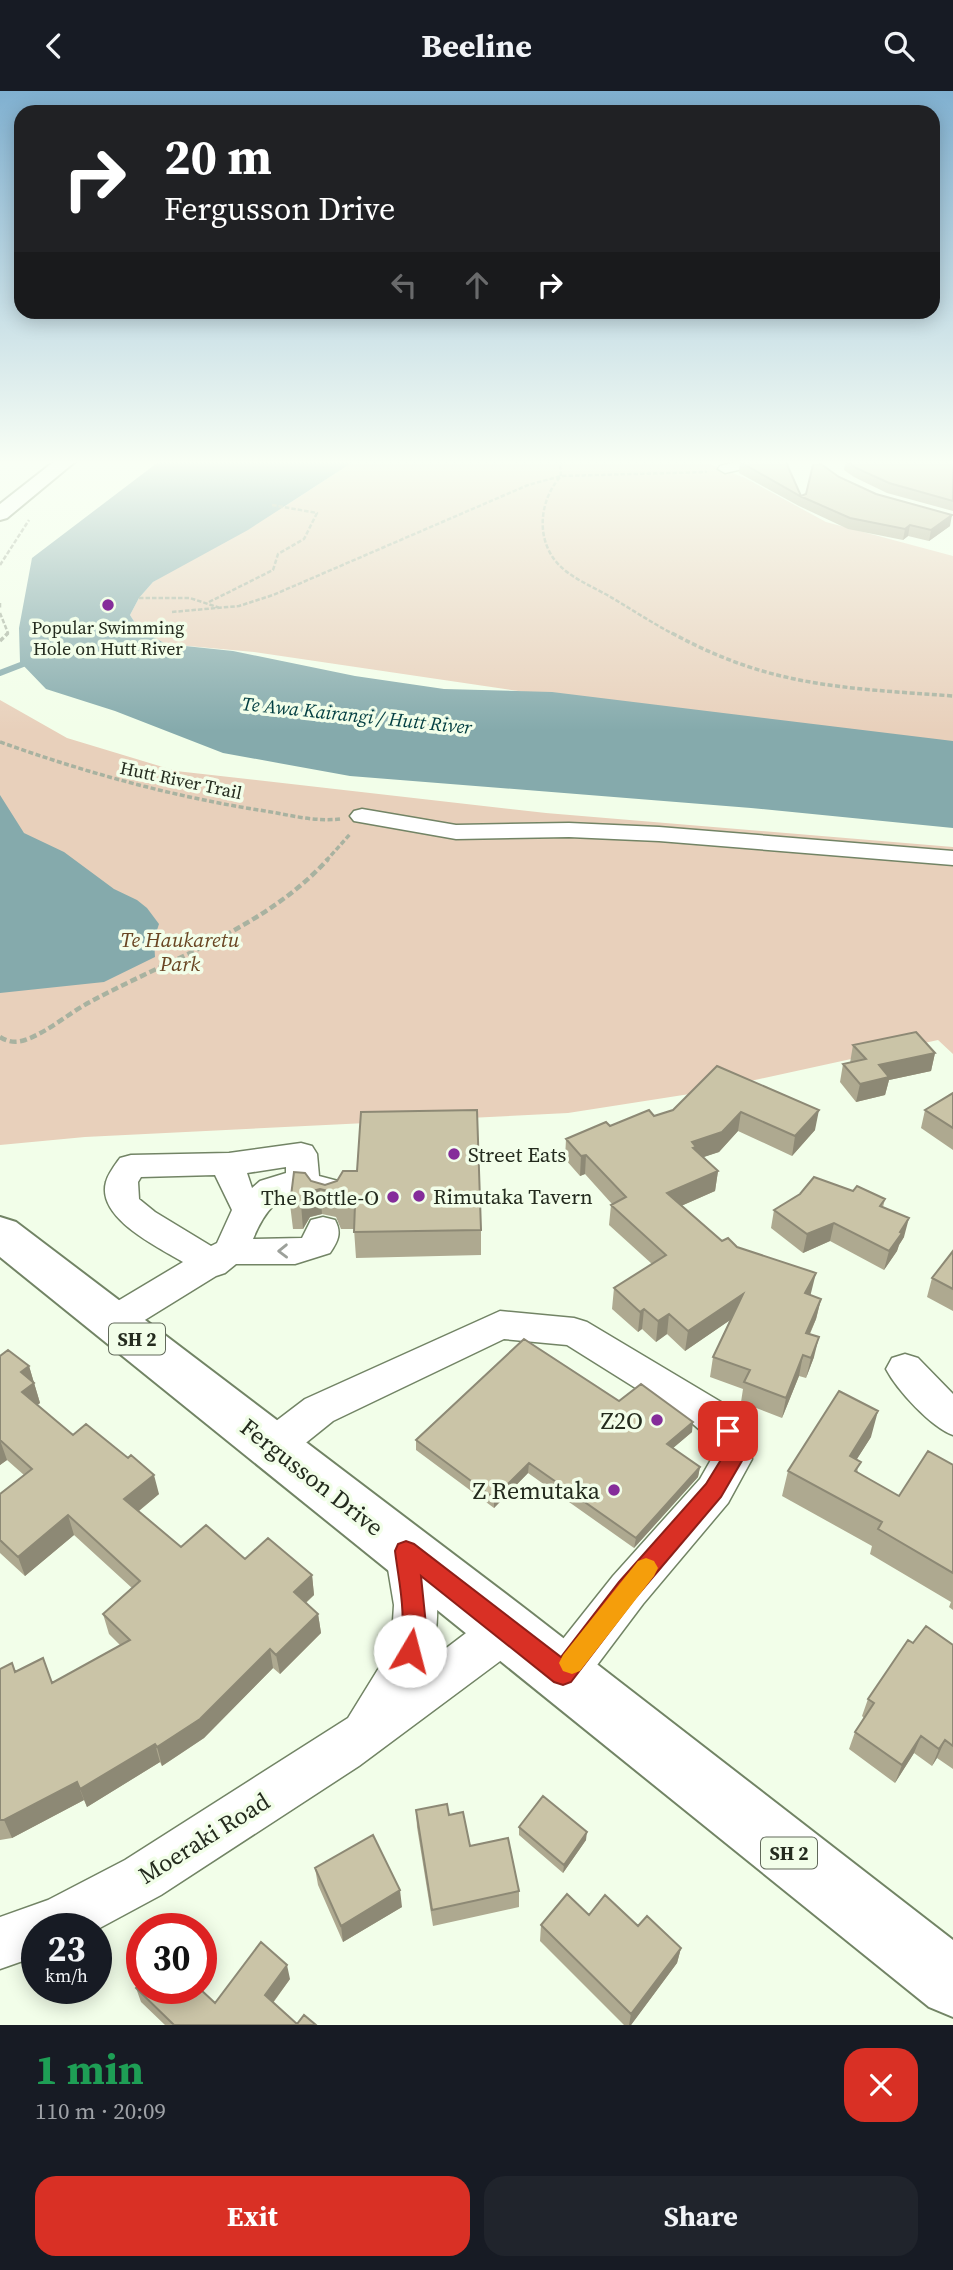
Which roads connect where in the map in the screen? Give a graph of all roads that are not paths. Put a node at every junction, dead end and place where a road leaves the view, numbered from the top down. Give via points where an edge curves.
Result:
1 (362, 816) road end
2 (953, 858) edge
3 (229, 1164) junction
4 (318, 1203) junction
5 (250, 1207) junction
6 (0, 1233) edge
7 (221, 1258) junction
8 (114, 1321) junction
9 (905, 1369) dead end
10 (953, 1419) edge
11 (273, 1446) junction
12 (406, 1551) junction
13 (507, 1629) junction
14 (563, 1674) junction
15 (362, 1739) junction
16 (78, 1913) edge
17 (21, 1935) edge
18 (0, 1943) edge
19 (953, 1983) edge

1 - 2 street via 456,832 659,834
3 - 4 street via 301,1154
3 - 5 street via 231,1177
3 - 7 street via 131,1166 122,1182 123,1203 143,1221
4 - 5 street via 289,1184 272,1189
4 -> 7 street via 322,1240 314,1247
5 - 7 street
6 - 8 highway, Fergusson Drive / SH 2
7 - 8 street
8 - 11 highway, Fergusson Drive / SH 2
9 - 10 street
11 - 12 highway, Fergusson Drive / SH 2
11 - 14 street via 319,1410 500,1325 574,1332 707,1413 728,1431 733,1459 714,1491
12 - 13 highway, Fergusson Drive / SH 2
12 - 15 street, Moeraki Road via 415,1635
13 - 14 highway, Fergusson Drive / SH 2
13 - 15 street, Moeraki Road
14 - 19 highway, Fergusson Drive / SH 2
15 - 16 street, Moeraki Road
17 - 18 street, Moeraki Road

